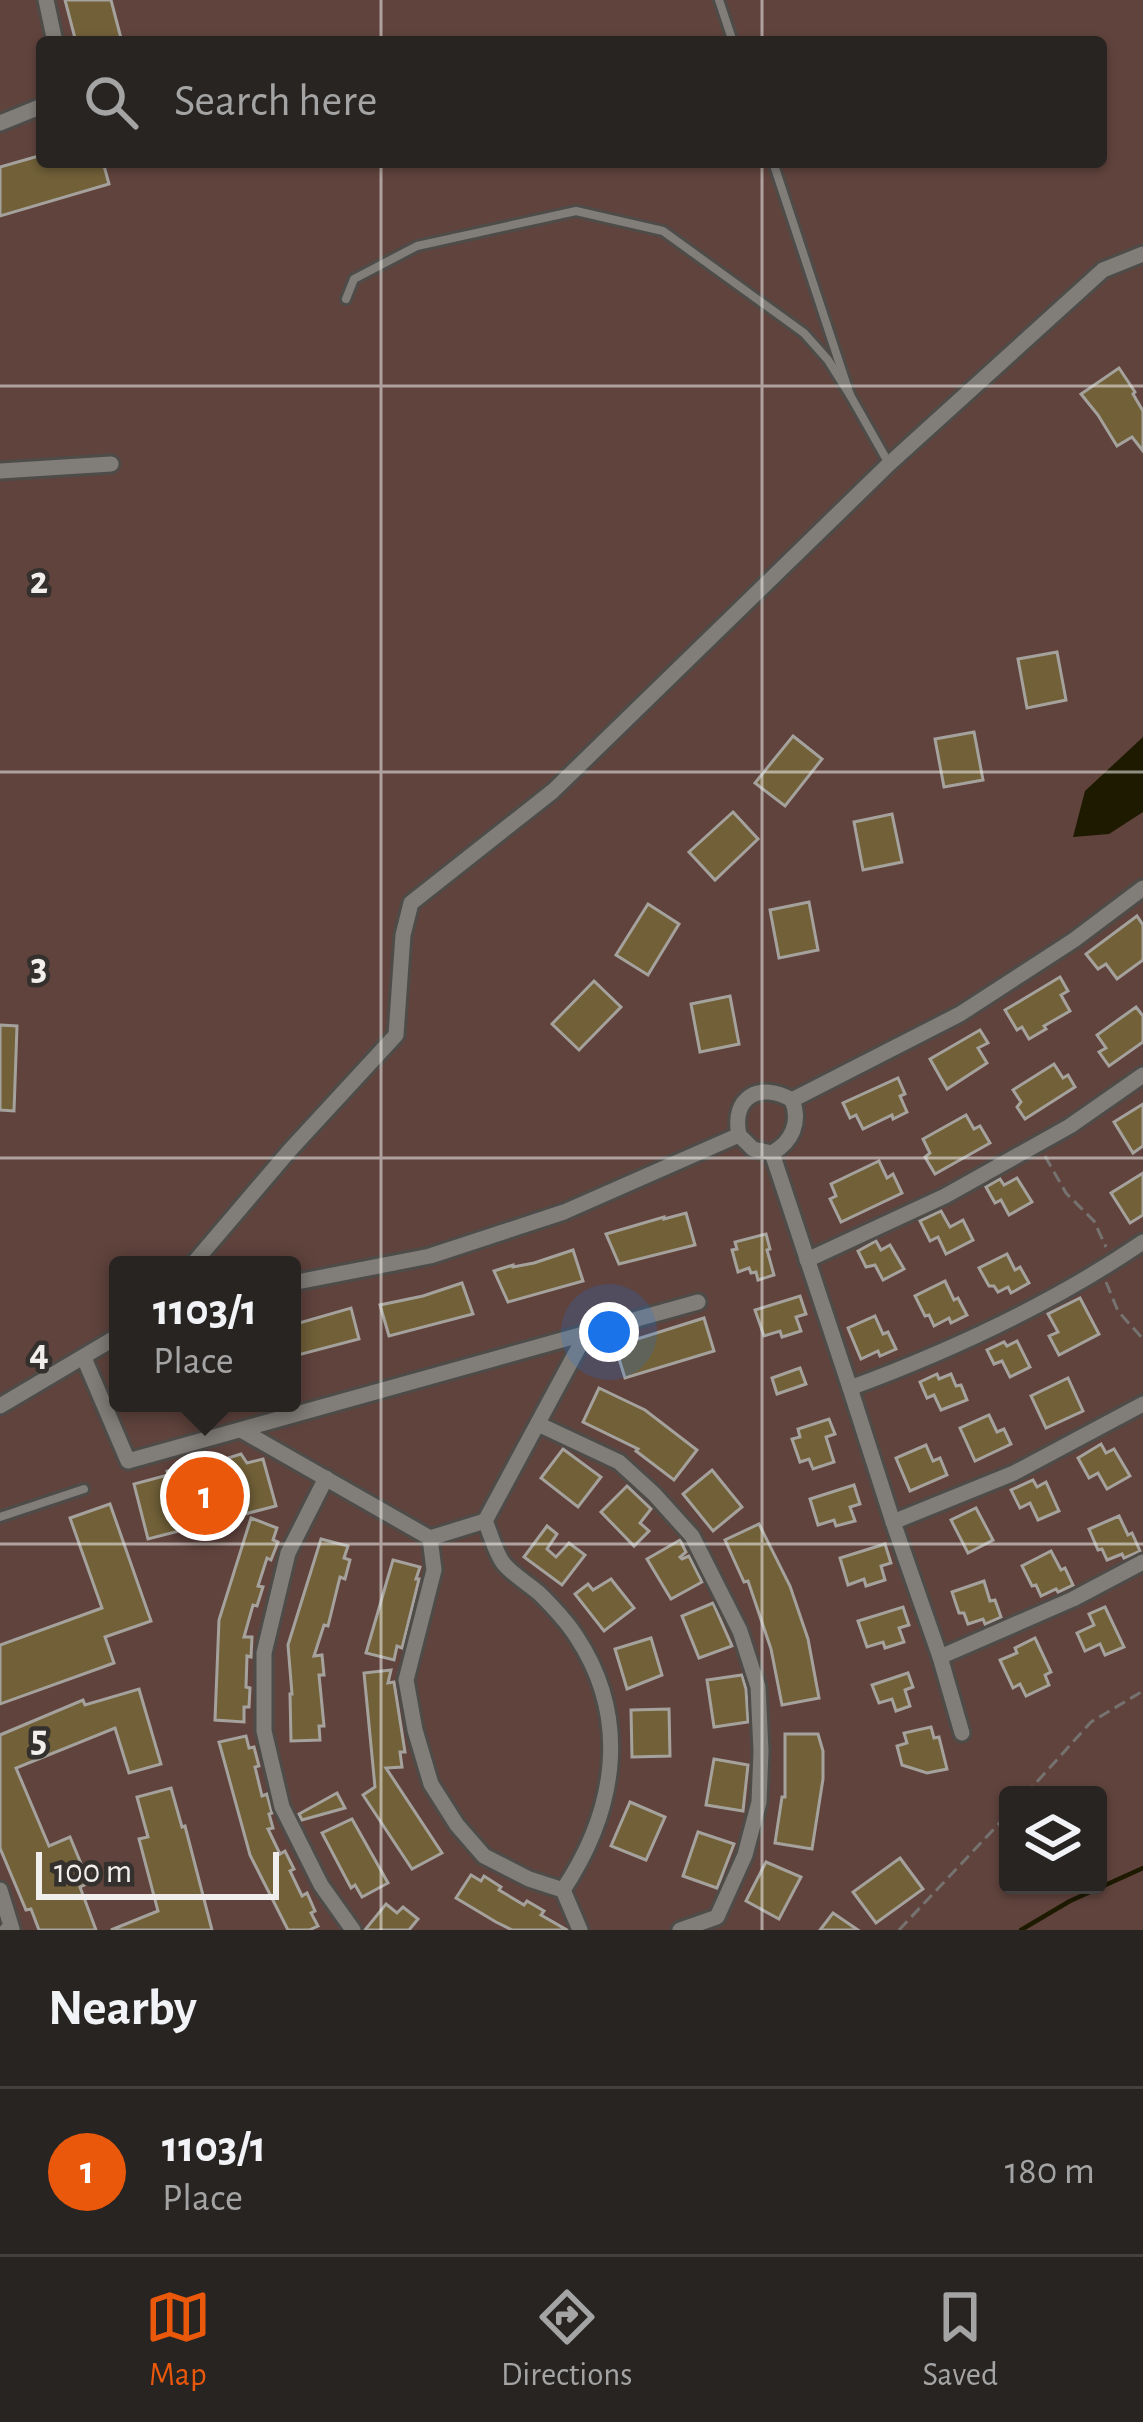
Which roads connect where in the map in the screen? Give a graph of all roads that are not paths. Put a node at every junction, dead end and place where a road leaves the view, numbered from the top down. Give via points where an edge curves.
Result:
1 (46, 0) edge
2 (719, 0) edge
3 (54, 36) edge
4 (731, 36) edge
5 (36, 109) edge
6 (0, 124) edge
7 (775, 168) edge
8 (1143, 254) edge
9 (346, 298) dead end
10 (850, 395) junction
11 (111, 464) dead end
12 (889, 464) junction
13 (0, 471) edge
14 (1143, 888) edge
15 (1143, 1075) edge
16 (792, 1100) junction
17 (739, 1135) junction
18 (772, 1153) junction
19 (1143, 1242) edge
20 (200, 1256) edge
21 (807, 1260) junction
22 (301, 1280) edge
23 (698, 1302) dead end
24 (587, 1332) junction
25 (109, 1342) edge
26 (84, 1358) junction
27 (850, 1388) junction
28 (1143, 1404) edge
29 (0, 1406) edge
30 (538, 1424) junction
31 (241, 1430) junction
32 (326, 1478) junction
33 (84, 1489) dead end
34 (0, 1517) edge
35 (485, 1521) junction
36 (893, 1522) junction
37 (430, 1538) junction
38 (1143, 1562) edge
39 (940, 1657) junction
40 (962, 1733) dead end
41 (0, 1890) edge
42 (563, 1890) junction
43 (7, 1930) edge
44 (353, 1930) edge
45 (580, 1930) edge
46 (680, 1930) edge

1 - 3 street
2 - 4 lane
5 - 6 street
7 - 10 lane
8 - 12 street via 1103,270
9 - 10 lane via 354,279 417,246 576,211 663,231 804,332
10 - 12 lane
11 - 13 street
12 - 20 street via 553,791 411,903 396,1035
14 - 16 street via 960,1014
15 - 21 street via 945,1196
16 - 17 street via 762,1090 749,1096 737,1116
16 - 18 street via 794,1130
17 - 18 street
17 - 22 street via 564,1212 430,1256
18 - 21 street
19 - 27 street via 1031,1310
21 - 27 street
23 - 24 street
24 - 30 street
24 - 31 street
25 - 26 street
26 - 29 street
26 - 31 street via 128,1461
27 - 36 street
28 - 36 street via 1014,1473
30 - 35 street
30 - 46 street via 619,1462 692,1536 758,1687 759,1802 745,1855 717,1917
31 - 32 street
32 - 37 street
32 - 44 street via 288,1553 264,1653 264,1731 282,1807
33 - 34 lane
35 - 37 street
35 - 42 street via 503,1563 576,1636 612,1729 610,1784
36 - 39 street
37 - 42 street via 434,1570 406,1680 430,1784 484,1856
38 - 39 street
39 - 40 street
41 - 43 street
42 - 45 street

